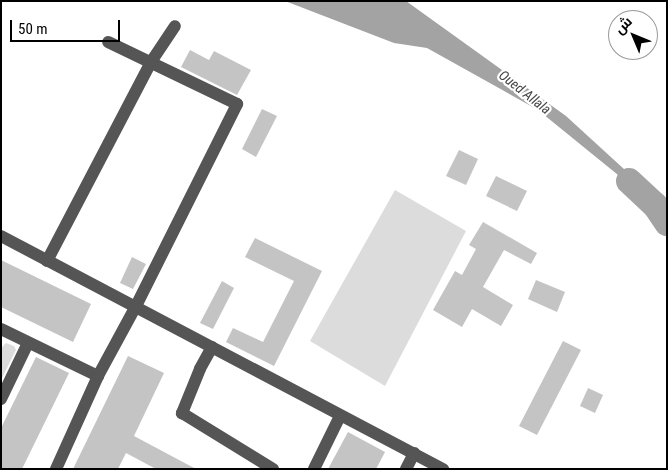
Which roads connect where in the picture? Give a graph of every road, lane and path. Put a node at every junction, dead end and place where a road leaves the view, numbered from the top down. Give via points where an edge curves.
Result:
1 (174, 26) dead end
2 (108, 42) dead end
3 (151, 62) junction
4 (1, 236) edge
5 (47, 261) junction
6 (136, 306) junction
7 (1, 329) edge
8 (28, 343) junction
9 (212, 347) junction
10 (98, 376) junction
11 (1, 400) edge
12 (340, 416) junction
13 (414, 453) junction
14 (258, 465) edge
15 (56, 469) edge
16 (273, 469) edge
17 (314, 469) edge
18 (406, 469) edge
19 (442, 469) edge

1 - 3 street
2 - 3 street
3 - 5 street
3 - 6 street via 237,104
4 - 5 street
5 - 6 street
6 - 9 street
6 - 10 street
7 - 8 street
8 - 10 street
8 - 11 street
9 - 12 street
9 - 14 street via 182,413
10 - 15 street
12 - 13 street
12 - 17 street
13 - 18 street
13 - 19 street
14 - 16 street

